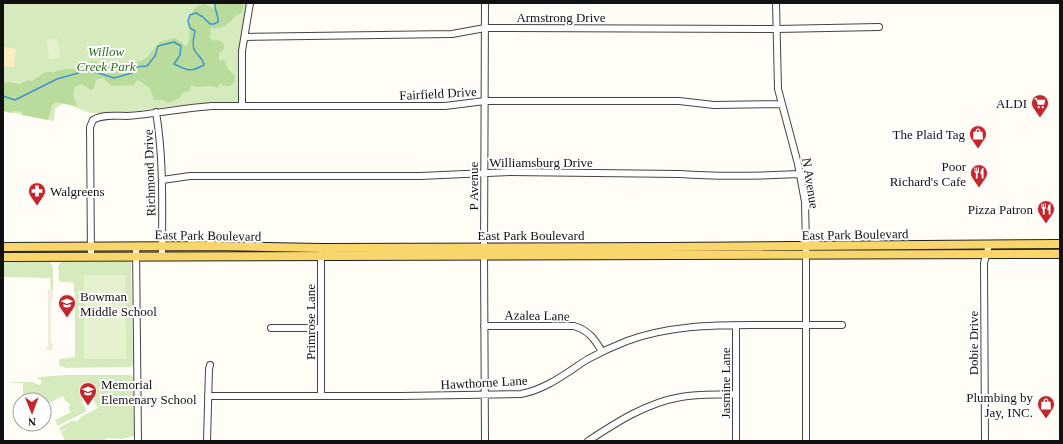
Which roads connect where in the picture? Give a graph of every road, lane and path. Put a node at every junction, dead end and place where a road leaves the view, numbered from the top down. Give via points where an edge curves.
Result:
1 (250, 3) edge
2 (485, 3) edge
3 (776, 3) edge
4 (879, 27) dead end
5 (485, 28) junction
6 (776, 29) junction
7 (245, 37) junction
8 (485, 101) junction
9 (782, 104) junction
10 (242, 106) junction
11 (156, 112) junction
12 (484, 173) junction
13 (800, 174) junction
14 (162, 180) junction
15 (1060, 244) edge
16 (989, 245) junction
17 (162, 246) junction
18 (212, 246) junction
19 (806, 246) junction
20 (3, 247) edge
21 (91, 247) junction
22 (136, 247) junction
23 (484, 251) junction
24 (321, 252) junction
25 (986, 254) junction
26 (1060, 254) edge
27 (806, 255) junction
28 (212, 256) junction
29 (3, 257) edge
30 (90, 257) junction
31 (136, 257) junction
32 (162, 257) junction
33 (736, 325) junction
34 (806, 325) junction
35 (842, 325) dead end
36 (484, 326) junction
37 (271, 328) dead end
38 (321, 328) junction
39 (602, 352) junction
40 (210, 365) dead end
41 (485, 394) junction
42 (736, 394) junction
43 (208, 396) junction
44 (321, 396) junction
45 (138, 441) edge
46 (207, 441) edge
47 (485, 441) edge
48 (588, 441) edge
49 (736, 441) edge
50 (806, 441) edge
51 (985, 441) edge

1 - 7 street
2 - 5 street, P Avenue
3 - 6 street, N Avenue
4 - 6 street, Armstrong Drive
5 - 6 street, Armstrong Drive
5 - 7 street, Armstrong Drive via 452,34
5 - 8 street, P Avenue
6 - 9 street, N Avenue via 777,82
7 - 10 street via 242,51
8 - 9 street, Fairfield Drive
8 - 10 street, Fairfield Drive via 445,106
8 - 12 street, P Avenue
9 - 13 street, N Avenue
10 - 11 street, Fairfield Drive
11 - 14 street, Richmond Drive
11 - 21 street, Fairfield Drive via 96,118 92,122
12 - 13 street, Williamsburg Drive
12 - 14 street, Williamsburg Drive via 420,176 190,176
12 - 23 street, P Avenue
13 - 19 street, N Avenue via 805,202
14 - 17 street, Richmond Drive
15 - 16 main road, East Park Boulevard
16 - 19 main road, East Park Boulevard
16 - 25 street, Dobie Drive
17 - 18 main road, East Park Boulevard
17 - 22 main road, East Park Boulevard
17 - 32 street, Richmond Drive
18 - 24 main road, East Park Boulevard
18 - 28 main road
19 - 23 main road, East Park Boulevard
19 - 27 street, N Avenue
20 - 21 main road, East Park Boulevard
21 - 22 main road, East Park Boulevard
21 - 30 street
22 - 31 street
23 - 24 main road, East Park Boulevard
23 - 27 main road, East Park Boulevard
23 - 36 street, P Avenue
24 - 28 main road, East Park Boulevard
24 - 38 street, Primrose Lane
25 - 26 main road, East Park Boulevard
25 - 27 main road, East Park Boulevard
25 - 51 street, Dobie Drive
27 - 34 street, N Avenue
28 - 32 main road, East Park Boulevard
29 - 30 main road, East Park Boulevard
30 - 31 main road, East Park Boulevard
31 - 32 main road, East Park Boulevard
31 - 45 street
33 - 34 street, Hawthorne Lane
33 - 39 street, Hawthorne Lane via 679,328 633,339
33 - 42 street, Jasmine Lane
34 - 35 street, Hawthorne Lane
34 - 50 street, N Avenue
36 - 39 street, Azalea Lane via 574,326 588,333
36 - 41 street, P Avenue
37 - 38 street
38 - 44 street, Primrose Lane
39 - 41 street, Hawthorne Lane via 533,391 521,394
40 - 43 street
41 - 44 street, Hawthorne Lane
41 - 47 street, P Avenue
42 - 48 street via 682,397 651,405
42 - 49 street, Jasmine Lane
43 - 44 street, Hawthorne Lane
43 - 46 street

